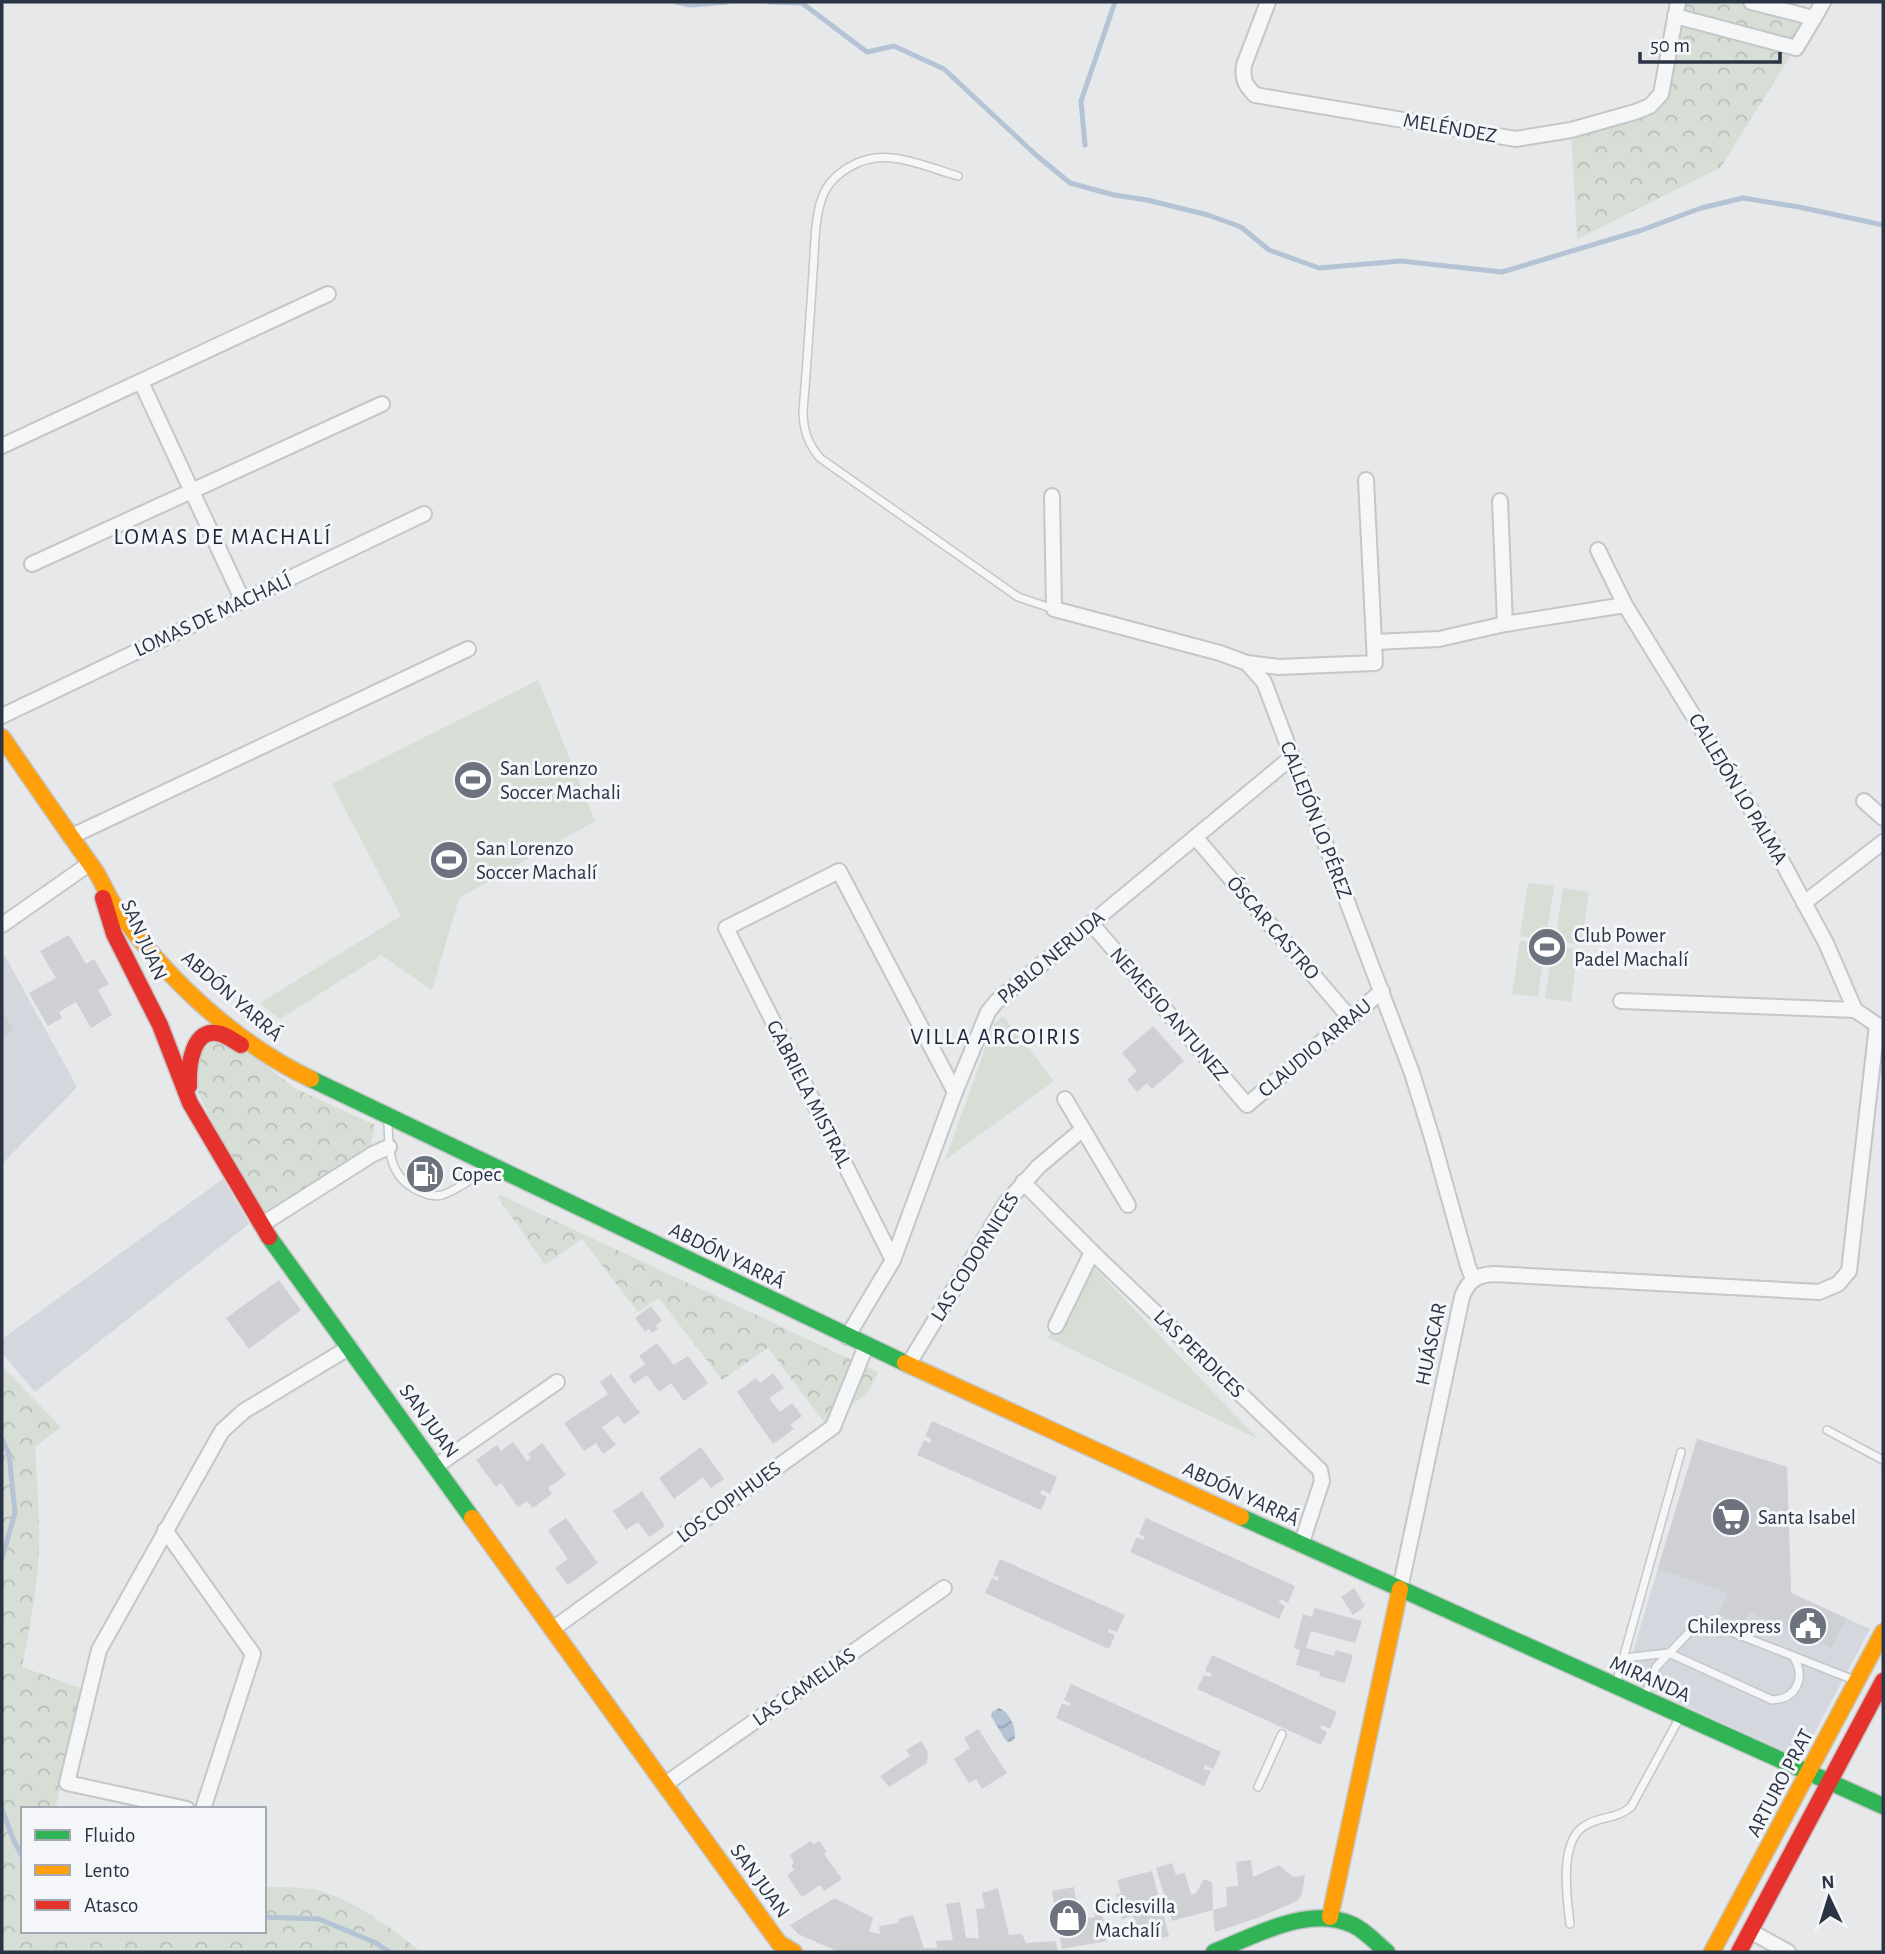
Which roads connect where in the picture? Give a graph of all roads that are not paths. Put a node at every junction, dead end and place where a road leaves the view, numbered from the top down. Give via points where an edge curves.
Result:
1 (1268, 2) edge
2 (1751, 2) edge
3 (1823, 2) edge
4 (1677, 9) edge
5 (1814, 18) junction
6 (958, 176) dead end
7 (328, 295) dead end
8 (141, 382) junction
9 (382, 404) dead end
10 (2, 446) edge
11 (1366, 480) dead end
12 (192, 491) junction
13 (1052, 496) dead end
14 (1500, 501) dead end
15 (424, 514) dead end
16 (1598, 550) dead end
17 (32, 564) dead end
18 (243, 601) junction
19 (1625, 606) junction
20 (1054, 609) junction
21 (1505, 624) junction
22 (1374, 642) junction
23 (468, 649) dead end
24 (1247, 663) junction
25 (2, 716) edge
26 (2, 737) edge
27 (1292, 757) junction
28 (1864, 801) dead end
29 (1883, 818) edge
30 (70, 836) junction
31 (1196, 838) junction
32 (1883, 842) edge
33 (93, 869) junction
34 (1804, 903) junction
35 (1091, 923) junction
36 (2, 925) edge
37 (1382, 991) junction
38 (1621, 1001) dead end
39 (1856, 1010) junction
40 (1350, 1018) junction
41 (1880, 1027) edge
42 (255, 1049) junction
43 (955, 1092) junction
44 (1065, 1099) dead end
45 (190, 1104) junction
46 (1247, 1105) joint
47 (387, 1117) junction
48 (1083, 1129) junction
49 (389, 1147) junction
50 (492, 1166) junction
51 (1023, 1182) junction
52 (1128, 1205) dead end
53 (261, 1225) junction
54 (1092, 1252) junction
55 (892, 1260) junction
56 (1474, 1279) junction
57 (1056, 1326) dead end
58 (847, 1337) junction
59 (866, 1346) junction
60 (349, 1347) junction
61 (908, 1365) junction
62 (557, 1382) dead end
63 (1827, 1430) dead end
64 (1681, 1452) dead end
65 (1883, 1460) edge
66 (436, 1466) junction
67 (165, 1530) junction
68 (1301, 1545) junction
69 (944, 1588) dead end
70 (1400, 1589) junction
71 (554, 1628) junction
72 (1883, 1632) edge
73 (1669, 1653) junction
74 (1793, 1656) junction
75 (1623, 1658) junction
76 (1883, 1681) edge
77 (1857, 1682) junction
78 (1616, 1686) junction
79 (1643, 1699) junction
80 (1681, 1715) junction
81 (1282, 1734) dead end
82 (1809, 1773) junction
83 (1830, 1781) junction
84 (664, 1786) junction
85 (1258, 1787) dead end
86 (1883, 1806) edge
87 (178, 1807) edge
88 (203, 1807) edge
89 (1329, 1917) junction
90 (1570, 1924) dead end
91 (1750, 1931) junction
92 (794, 1952) edge
93 (1214, 1952) edge
94 (1387, 1952) edge
95 (1712, 1952) edge
96 (1739, 1952) edge
97 (1788, 1952) edge

1 - 4 street, MELÉNDEZ via 1242,76 1255,95 1516,139 1571,130 1650,106 1661,94
2 - 5 street
3 - 5 street
4 - 5 street, MELÉNDEZ via 1796,48
6 - 20 lane via 901,159 876,158 844,171 827,187 816,231 804,430 820,458 1018,597
7 - 8 street
8 - 10 street
8 - 12 street
9 - 12 street
11 - 22 street
12 - 17 street
12 - 18 street
13 - 20 street
14 - 21 street
15 - 18 street, LOMAS DE MACHALÍ
16 - 19 street, CALLEJÓN LO PALMA
18 - 25 street, LOMAS DE MACHALÍ
19 - 21 street
19 - 34 street, CALLEJÓN LO PALMA via 1744,795
20 - 24 street
21 - 22 street via 1439,639
22 - 24 street via 1375,663 1279,667
23 - 30 street
24 - 27 street, CALLEJÓN LO PÉREZ via 1264,682
26 - 30 main road
27 - 31 street, PABLO NERUDA
27 - 37 street, CALLEJÓN LO PÉREZ
28 - 29 street
30 - 33 main road
31 - 35 street, PABLO NERUDA
31 - 40 street, ÓSCAR CASTRO
32 - 34 street
33 - 36 street
33 - 42 main road, ABDÓN YARRÁ via 112,903 144,943
33 - 45 main road, SAN JUAN via 114,934 160,1025
34 - 39 street, CALLEJÓN LO PALMA
35 - 43 street, PABLO NERUDA via 996,1002 982,1022
35 - 46 street, NEMESIO ANTUNEZ
37 - 40 street, CLAUDIO ARRAU
37 - 56 street, CALLEJÓN LO PÉREZ
38 - 39 street
39 - 41 street
40 - 46 street, CLAUDIO ARRAU
41 - 56 street via 1849,1271 1838,1284 1819,1292 1494,1274
42 - 45 main road via 221,1034 202,1038 190,1058
42 - 47 main road, ABDÓN YARRÁ
43 - 55 street, PABLO NERUDA
43 - 55 street, GABRIELA MISTRAL via 839,871 726,928
44 - 48 street
45 - 53 main road, SAN JUAN
47 - 49 lane
47 - 50 main road, ABDÓN YARRÁ
48 - 51 street, LAS CODORNICES
48 - 52 street
49 - 50 lane via 393,1166 404,1182 432,1196 450,1192
49 - 53 street
50 - 58 main road, ABDÓN YARRÁ
51 - 54 street, LAS PERDICES
51 - 61 street, LAS CODORNICES via 1001,1210
53 - 60 main road, SAN JUAN
54 - 57 street
54 - 68 street, LAS PERDICES via 1321,1470 1322,1481
55 - 58 street, PABLO NERUDA
56 - 70 street, HUÁSCAR via 1462,1297
58 - 59 main road, ABDÓN YARRÁ
59 - 61 main road, ABDÓN YARRÁ
59 - 71 street, LOS COPIHUES via 833,1427
60 - 66 main road, SAN JUAN
60 - 67 street via 244,1411 222,1431
61 - 68 main road, ABDÓN YARRÁ
62 - 66 street
63 - 65 lane
64 - 75 lane
66 - 71 main road, SAN JUAN
67 - 87 street via 99,1650 67,1783
67 - 88 street via 253,1654
68 - 70 main road, ABDÓN YARRÁ
69 - 84 street, LAS CAMELIAS
70 - 78 main road, MIRANDA
70 - 89 main road, HUÁSCAR
71 - 84 main road, SAN JUAN
72 - 77 main road, ARTURO PRAT
73 - 74 lane via 1701,1620
73 - 74 lane via 1772,1700 1789,1695 1801,1677
73 - 75 lane
73 - 79 lane via 1656,1667
74 - 77 lane
75 - 78 lane
76 - 83 main road, ARTURO PRAT
77 - 82 main road, ARTURO PRAT
78 - 79 main road, MIRANDA
79 - 80 main road, MIRANDA
80 - 82 main road, MIRANDA
80 - 90 lane via 1631,1807 1621,1816 1583,1826 1573,1838 1564,1878
81 - 85 lane
82 - 83 main road, MIRANDA
82 - 95 main road, ARTURO PRAT
83 - 86 main road, MIRANDA
83 - 91 main road, ARTURO PRAT
84 - 92 main road, SAN JUAN via 779,1943
89 - 93 main road via 1294,1923
89 - 94 main road via 1353,1926
91 - 96 main road, ARTURO PRAT
91 - 97 street

